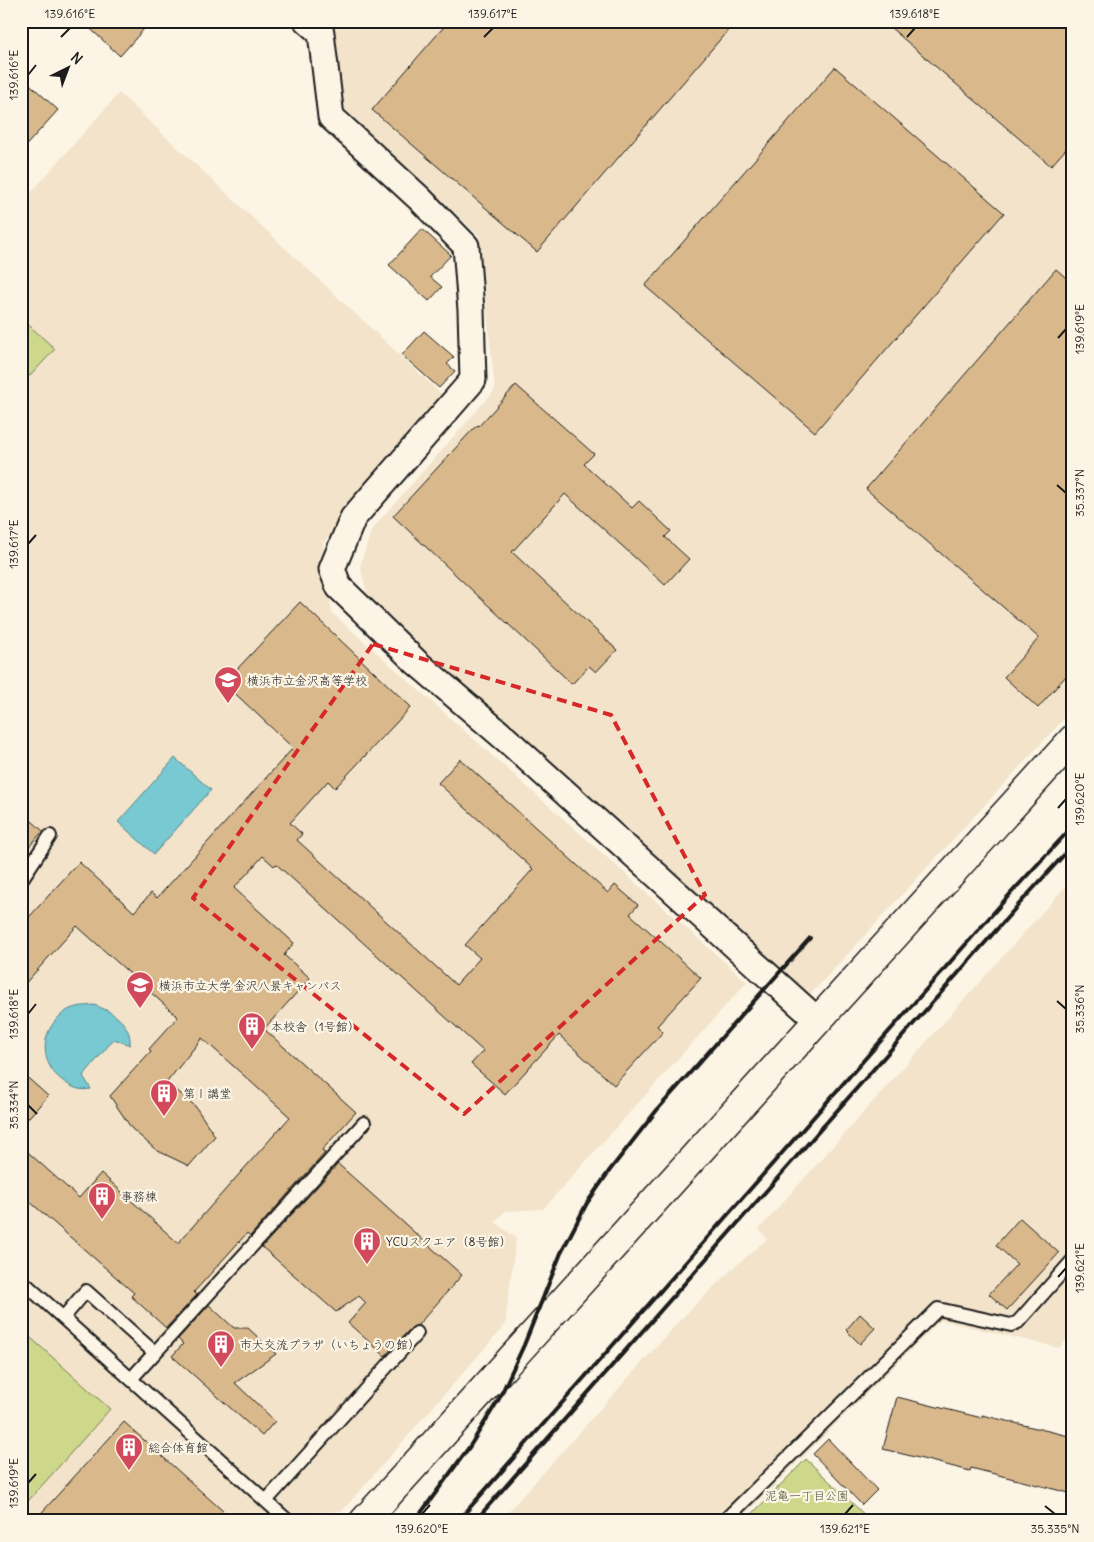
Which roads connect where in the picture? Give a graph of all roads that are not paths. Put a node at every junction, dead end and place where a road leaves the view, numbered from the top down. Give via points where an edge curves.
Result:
1 (306, 21) edge
2 (1073, 739) edge
3 (50, 836) dead end
4 (21, 880) edge
5 (817, 1020) junction
6 (364, 1123) dead end
7 (1073, 1260) edge
8 (21, 1280) edge
9 (63, 1318) junction
10 (417, 1334) dead end
11 (155, 1353) junction
12 (131, 1379) junction
13 (266, 1501) junction
14 (288, 1521) edge
15 (364, 1521) edge
16 (724, 1521) edge

1 - 5 street via 320,33 331,117 466,246 471,310 473,380 353,518 332,569 339,587 416,662
2 - 5 street
3 - 4 lane
5 - 15 street
6 - 11 lane
7 - 16 lane via 1018,1322 1010,1325 938,1309
8 - 9 lane
9 - 11 lane via 86,1291
9 - 12 lane
10 - 13 lane
11 - 12 lane
12 - 13 lane
13 - 14 lane

